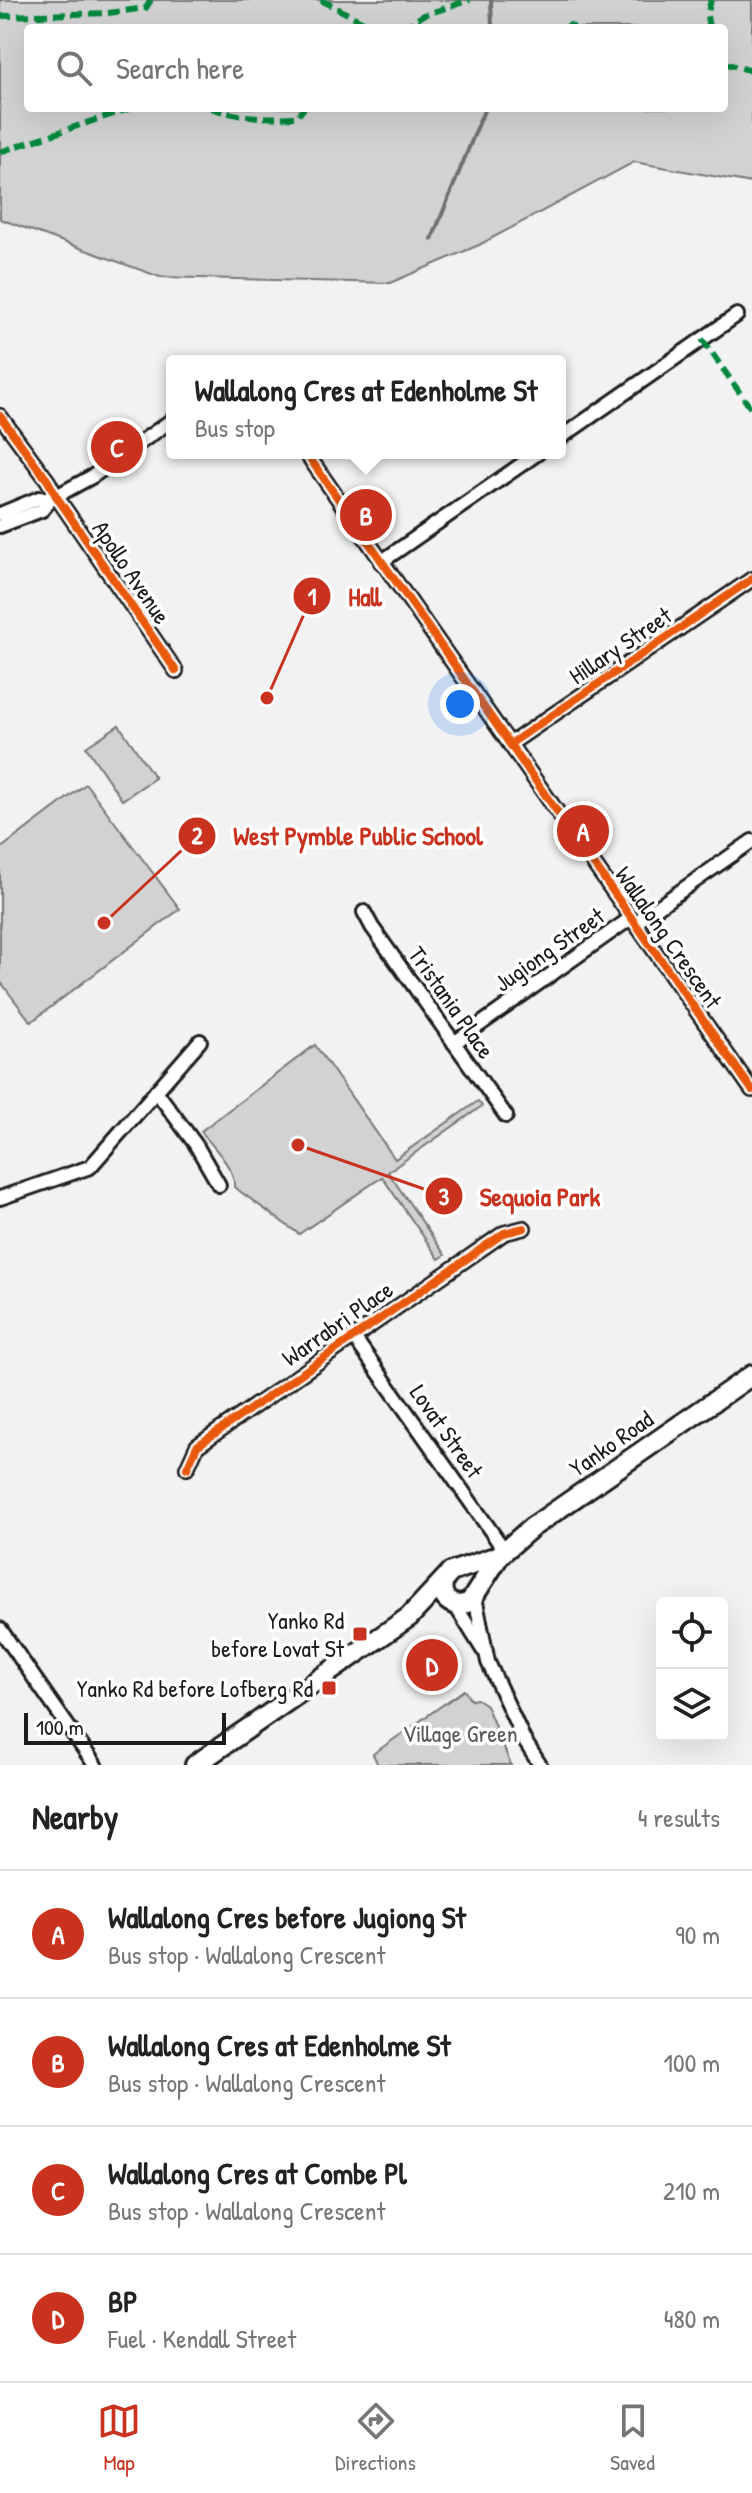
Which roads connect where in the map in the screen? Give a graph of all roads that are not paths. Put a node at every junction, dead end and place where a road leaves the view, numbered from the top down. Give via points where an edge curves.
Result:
1 (737, 315) dead end
2 (0, 416) edge
3 (166, 424) edge
4 (566, 434) edge
5 (310, 459) edge
6 (529, 459) edge
7 (53, 498) junction
8 (0, 514) edge
9 (0, 526) edge
10 (381, 562) junction
11 (752, 579) edge
12 (176, 671) dead end
13 (510, 744) junction
14 (752, 841) edge
15 (364, 912) dead end
16 (633, 920) junction
17 (200, 1041) dead end
18 (454, 1043) junction
19 (752, 1090) edge
20 (156, 1091) junction
21 (506, 1116) dead end
22 (219, 1185) dead end
23 (0, 1198) edge
24 (524, 1228) dead end
25 (353, 1336) junction
26 (752, 1375) edge
27 (187, 1468) dead end
28 (502, 1553) junction
29 (461, 1571) junction
30 (444, 1580) junction
31 (476, 1594) junction
32 (453, 1604) junction
33 (409, 1617) junction
34 (0, 1629) edge
35 (485, 1653) junction
36 (524, 1740) junction
37 (95, 1765) edge
38 (195, 1765) edge
39 (530, 1765) edge
40 (540, 1765) edge

1 - 4 street
2 - 7 street, Apollo Avenue via 48,481
3 - 7 street
5 - 10 street, Wallalong Crescent
6 - 10 street
7 - 8 street via 39,498
7 - 9 street via 42,510
7 - 12 street, Apollo Avenue
10 - 13 street, Wallalong Crescent
11 - 13 street, Hillary Street
13 - 16 street, Wallalong Crescent
14 - 16 street, Jugiong Street
15 - 18 street, Tristania Place
16 - 18 street, Jugiong Street
16 - 19 street, Wallalong Crescent
17 - 20 street
18 - 21 street, Tristania Place
20 - 22 street
20 - 23 street via 90,1167
24 - 25 street, Warrabri Place via 504,1233
25 - 27 street, Warrabri Place via 197,1446
25 - 28 street, Lovat Street
26 - 28 main road, Yanko Road
28 - 29 main road, Yanko Road
28 - 31 main road, Yanko Road
29 - 30 main road, Yanko Road
29 - 31 main road via 473,1577
30 - 32 main road via 442,1593
30 - 33 main road, Yanko Road
31 - 32 main road, Yanko Road via 466,1604
31 - 35 street
32 - 33 main road, Yanko Road
32 - 35 street
33 - 38 main road, Yanko Road
34 - 37 street
35 - 36 street
36 - 39 street
36 - 40 street

